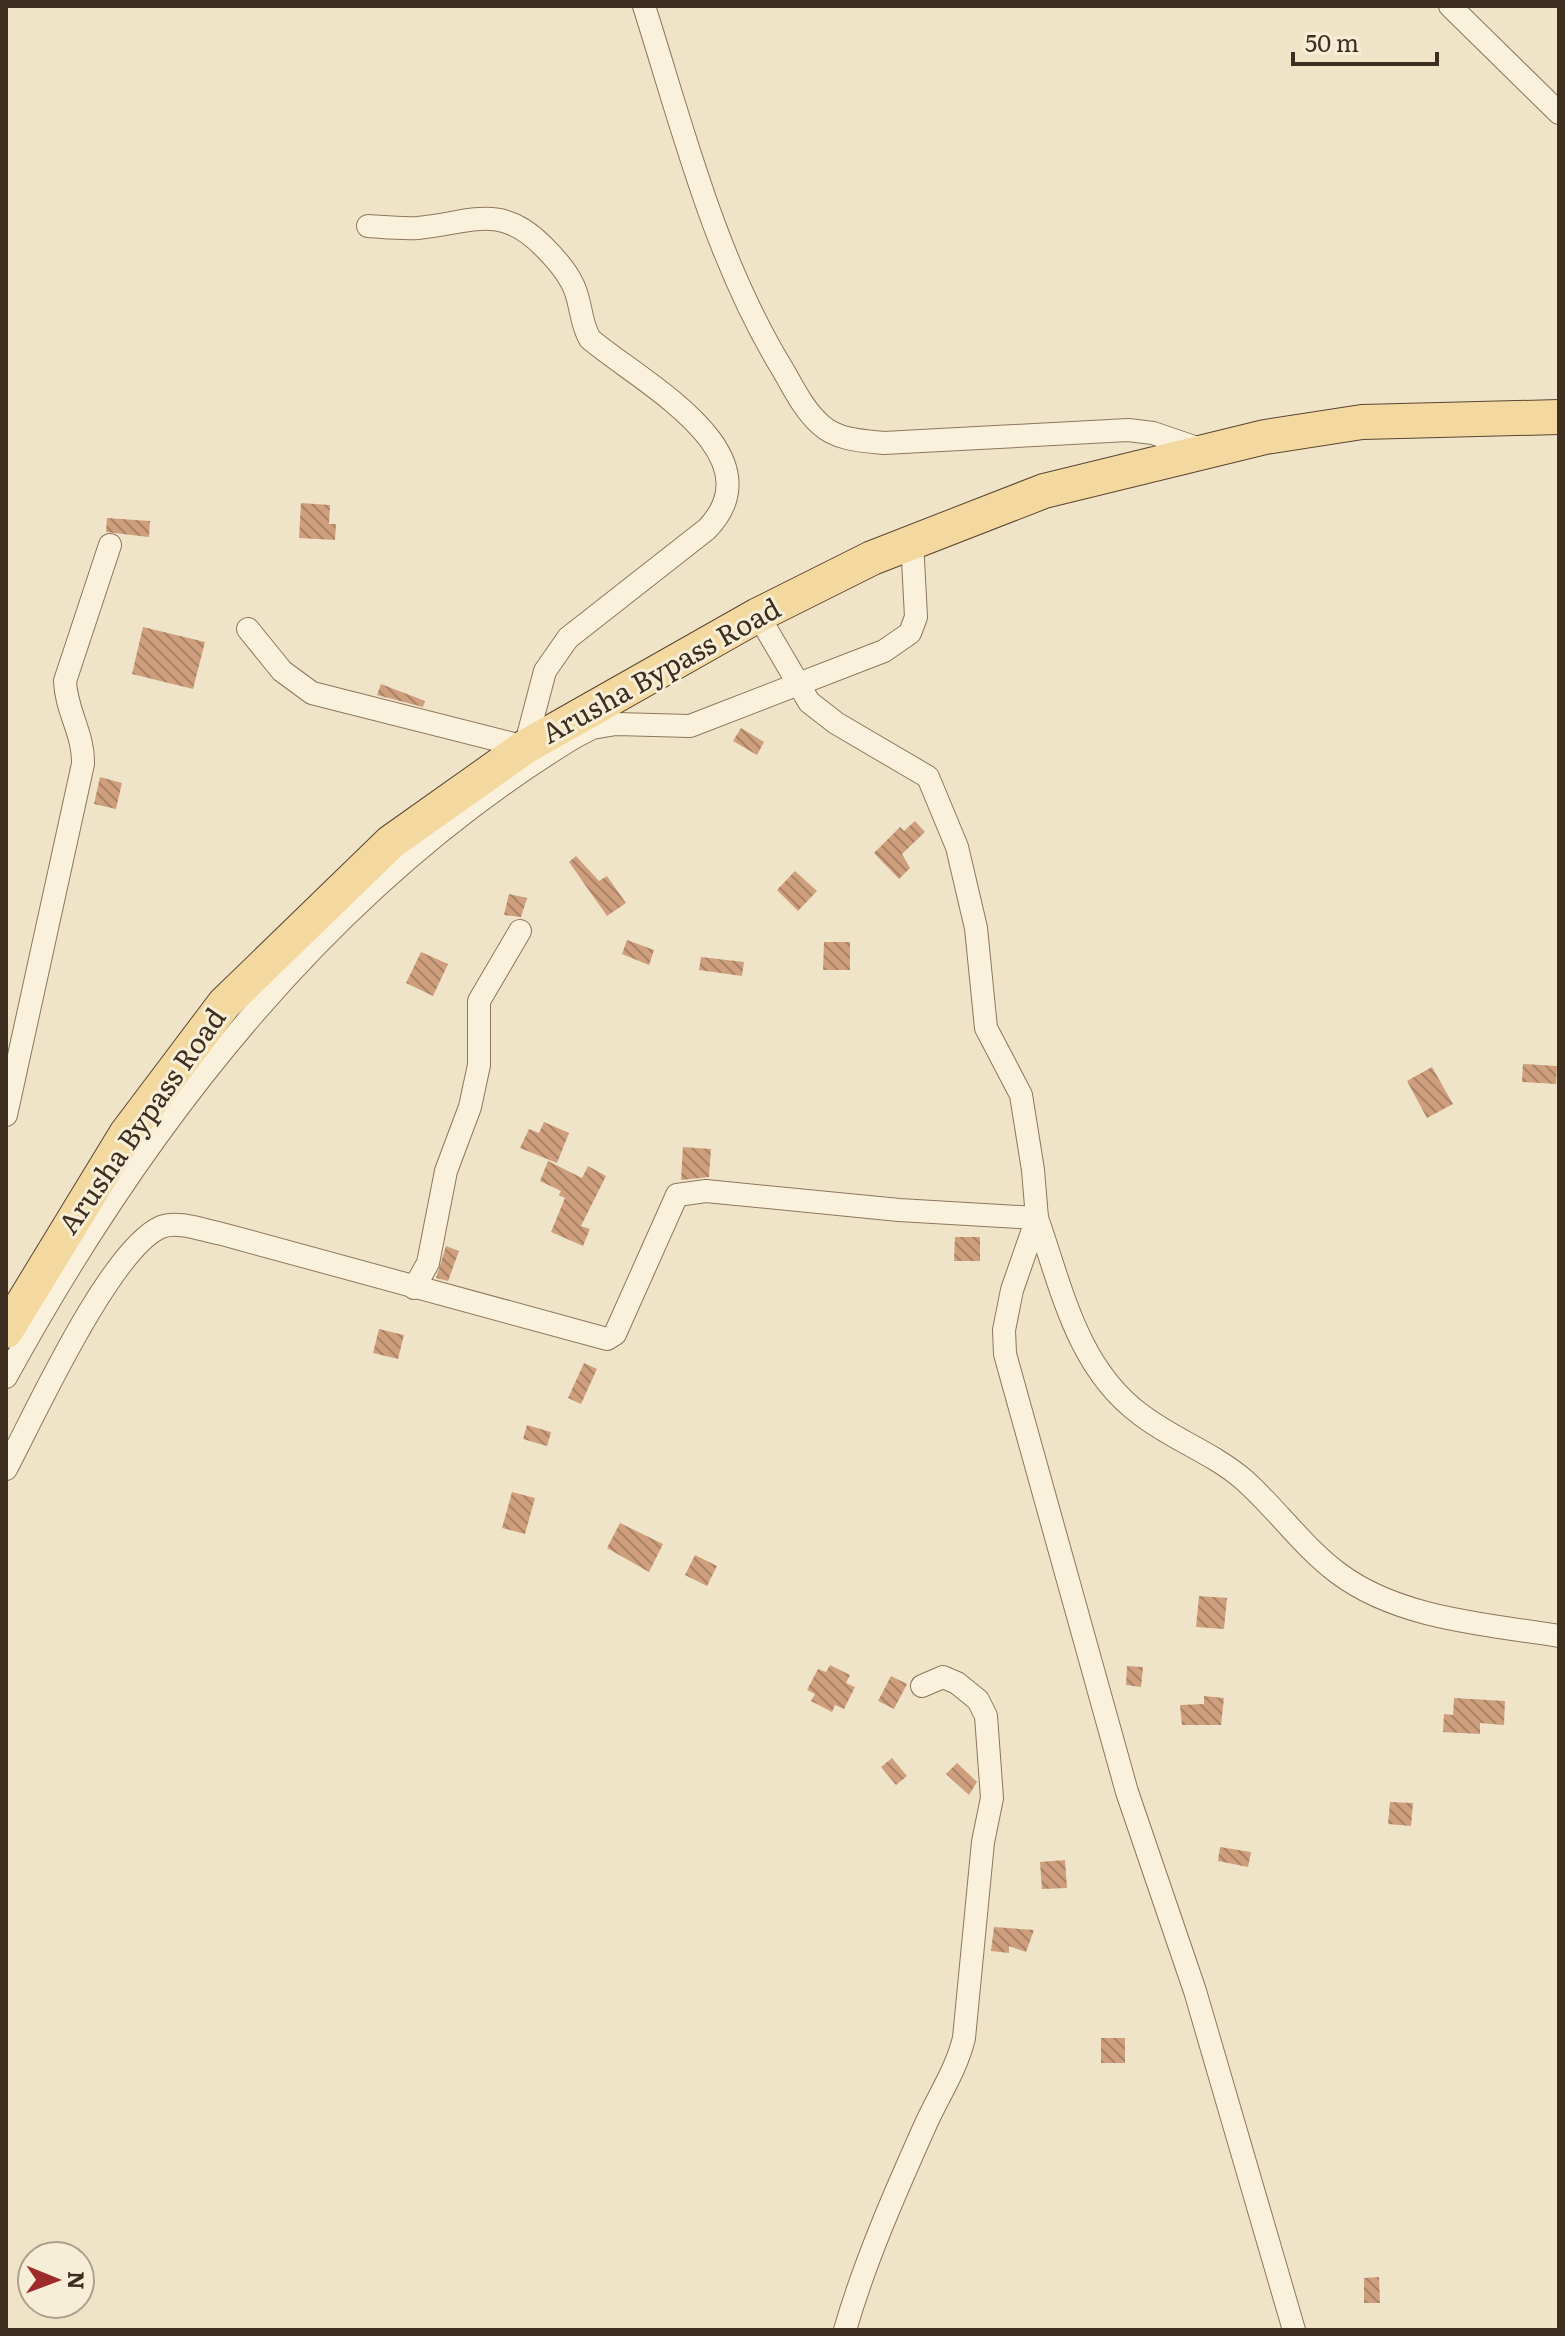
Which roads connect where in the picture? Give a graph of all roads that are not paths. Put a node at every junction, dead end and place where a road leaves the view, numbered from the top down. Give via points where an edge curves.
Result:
1 (644, 6) edge
2 (1450, 6) edge
3 (1559, 113) edge
4 (368, 226) dead end
5 (1559, 417) edge
6 (1208, 451) junction
7 (912, 541) junction
8 (110, 545) dead end
9 (758, 615) junction
10 (248, 629) dead end
11 (798, 685) junction
12 (525, 747) junction
13 (520, 931) dead end
14 (6, 1115) edge
15 (1037, 1218) junction
16 (414, 1288) junction
17 (6, 1331) edge
18 (6, 1377) edge
19 (6, 1469) edge
20 (1559, 1636) edge
21 (922, 1686) dead end
22 (845, 2330) edge
23 (1294, 2330) edge

1 - 6 street via 702,191 760,333 823,427 854,440 884,443 1128,430
2 - 3 street
4 - 12 street via 418,228 483,217 521,226 573,283 590,339 677,405 727,467 729,497 721,515 586,620 554,655 537,690
5 - 6 main road, Arusha Bypass Road via 1362,422
6 - 7 main road, Arusha Bypass Road via 1044,491
7 - 9 main road, Arusha Bypass Road
7 - 11 street via 916,617 910,633 884,651
8 - 14 street via 65,681 84,747 83,764
9 - 11 street
9 - 12 main road, Arusha Bypass Road
10 - 12 street via 282,671 330,701
11 - 15 street via 827,716 921,772 936,791 969,888 986,1028 1021,1095
11 - 18 street via 690,726 592,728 529,765 416,852 318,942 204,1071 109,1202
12 - 17 main road, Arusha Bypass Road via 391,842 224,1004 126,1134
13 - 16 street via 479,1001 479,1065 470,1107 446,1171 428,1263
15 - 16 street via 706,1191 677,1195 615,1334 607,1339
15 - 20 street via 1079,1340 1119,1397 1240,1477 1337,1573 1381,1598 1429,1613
15 - 23 street via 1012,1290 1005,1354 1127,1792 1195,1991
16 - 19 street via 222,1234 161,1227 137,1245 102,1291
21 - 22 street via 943,1677 957,1683 978,1700 986,1716 992,1798 971,1979 957,2065 925,2125

